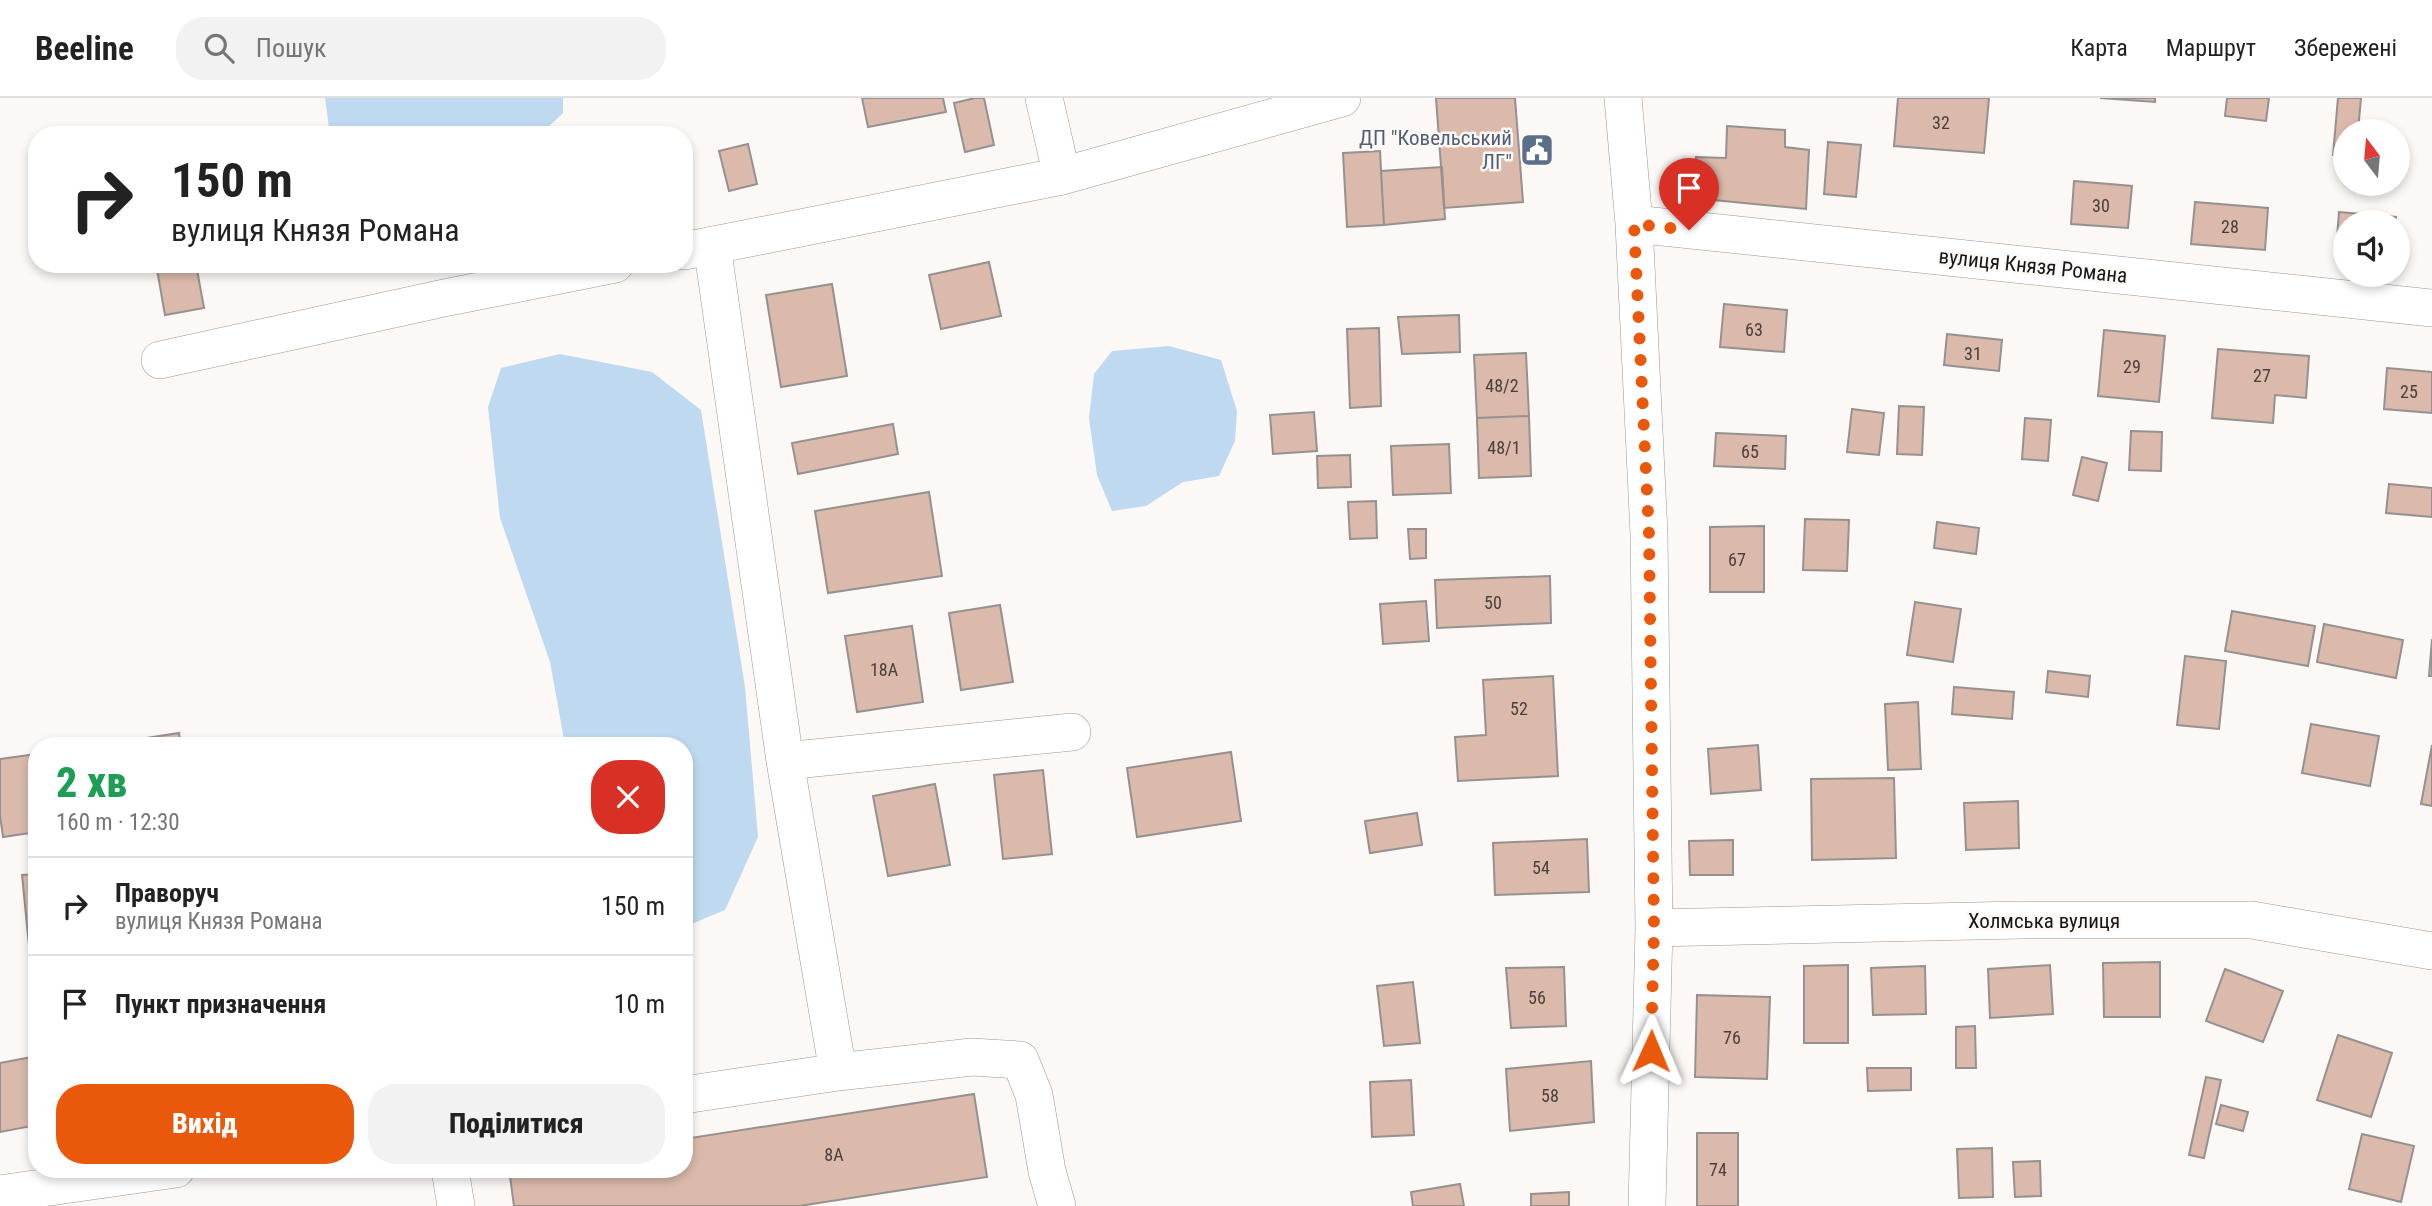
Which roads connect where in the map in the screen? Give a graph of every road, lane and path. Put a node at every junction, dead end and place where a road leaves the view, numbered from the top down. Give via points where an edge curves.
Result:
1 (1044, 98) edge
2 (1342, 98) edge
3 (1623, 98) edge
4 (1062, 176) junction
5 (1634, 224) junction
6 (698, 248) edge
7 (569, 273) edge
8 (2432, 308) edge
9 (160, 360) dead end
10 (1072, 732) dead end
11 (785, 761) junction
12 (1654, 928) junction
13 (2432, 951) edge
14 (838, 1072) junction
15 (693, 1094) edge
16 (113, 1178) edge
17 (451, 1178) edge
18 (0, 1194) edge
19 (456, 1206) edge
20 (1057, 1206) edge
21 (1647, 1206) edge

1 - 4 street
2 - 4 street
3 - 5 street
4 - 6 street
5 - 8 street, вулиця Князя Романа
5 - 12 street via 1649,534
6 - 11 street
7 - 9 street
10 - 11 street
11 - 14 street
12 - 13 street, Холмська вулиця via 2252,920
12 - 21 street
14 - 15 street
14 - 20 street via 972,1057 1020,1060 1034,1095
16 - 18 street
17 - 19 street

